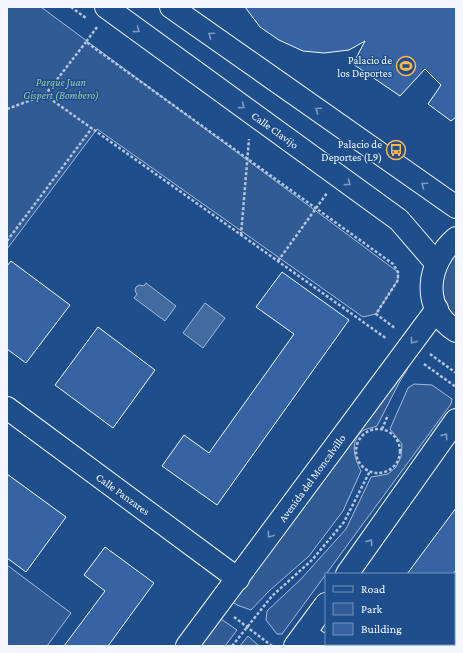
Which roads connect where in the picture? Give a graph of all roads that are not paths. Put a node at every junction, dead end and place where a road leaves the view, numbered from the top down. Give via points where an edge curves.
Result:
1 (171, 7) edge
2 (104, 14) edge
3 (456, 207) edge
4 (456, 238) edge
5 (436, 263) junction
6 (437, 309) junction
7 (456, 331) edge
8 (7, 408) edge
9 (456, 420) edge
10 (348, 573) edge
11 (238, 579) junction
12 (325, 605) edge
13 (300, 639) edge
14 (187, 646) edge
15 (323, 646) edge

3 -> 1 street
2 -> 5 street, Calle Clavijo via 251,112 399,220
4 - 5 street via 444,249
5 - 6 street via 431,286
6 - 7 street via 444,321
6 -> 11 street, Avenida del Moncalvillo
8 - 11 street, Calle Panzares
10 -> 9 street
11 - 14 street, Avenida del Moncalvillo
12 - 13 street
13 - 15 street

